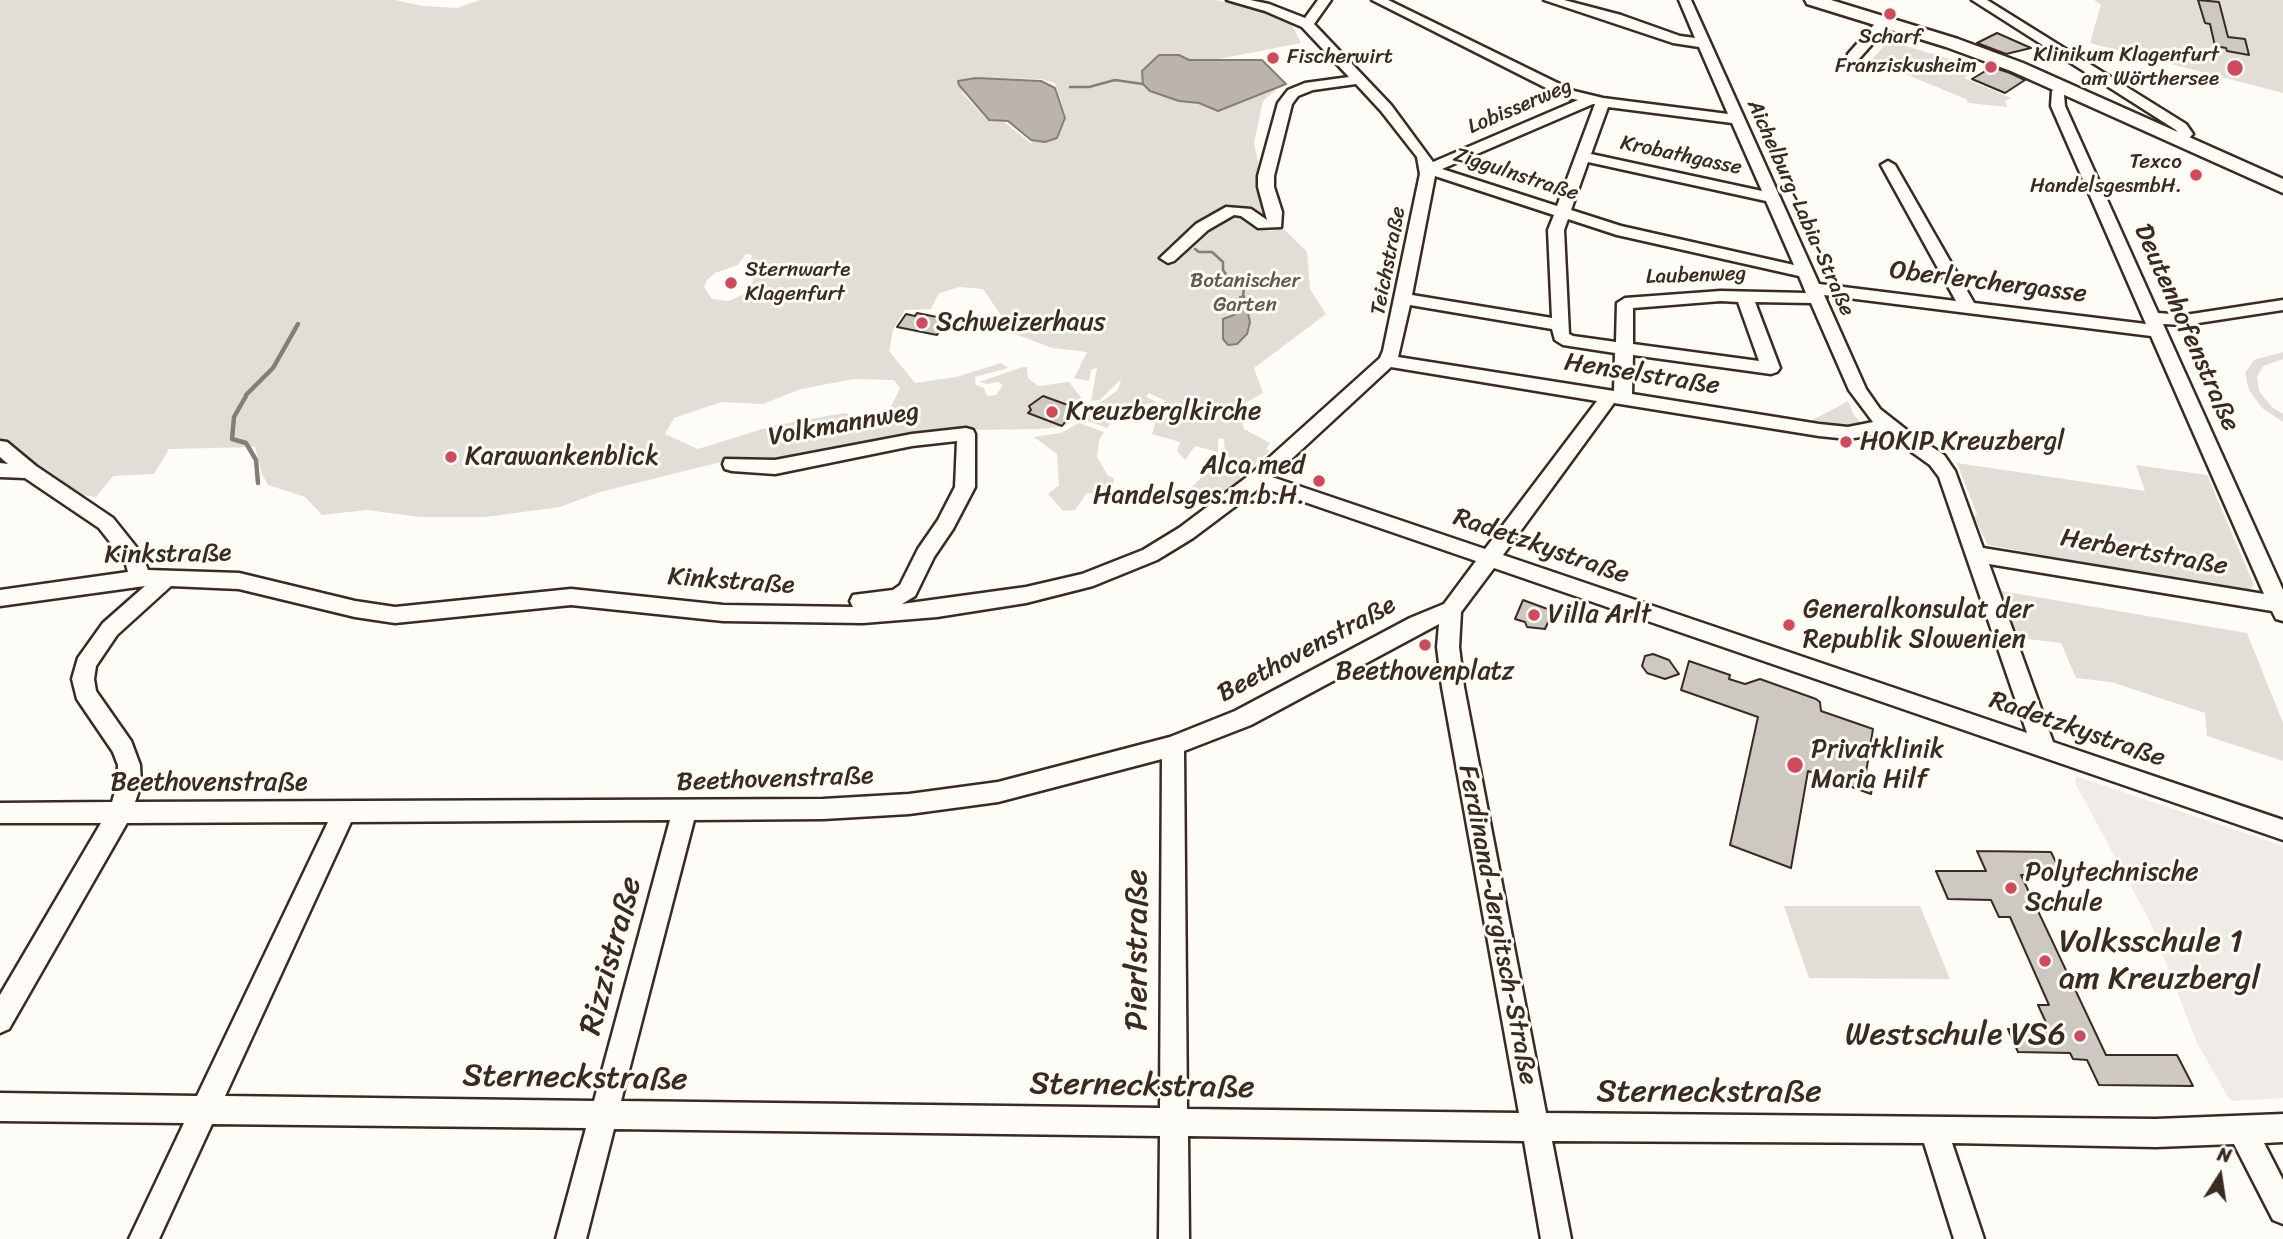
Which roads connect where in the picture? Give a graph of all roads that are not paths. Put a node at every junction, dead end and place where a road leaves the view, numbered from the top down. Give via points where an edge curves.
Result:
1 (1233, 0) edge
2 (1325, 0) edge
3 (1378, 0) edge
4 (1550, 0) edge
5 (1685, 0) edge
6 (1813, 0) edge
7 (1978, 0) edge
8 (1884, 22) junction
9 (1307, 24) junction
10 (1702, 43) junction
11 (1853, 57) dead end
12 (1358, 80) junction
13 (2064, 87) junction
14 (1596, 101) junction
15 (1736, 119) junction
16 (2180, 139) junction
17 (1582, 156) junction
18 (1888, 165) dead end
19 (1428, 169) junction
20 (2283, 187) edge
21 (1770, 197) junction
22 (1562, 213) junction
23 (1168, 258) dead end
24 (1811, 286) junction
25 (1744, 296) junction
26 (1403, 299) junction
27 (2283, 305) edge
28 (1968, 307) junction
29 (2155, 325) junction
30 (1562, 332) junction
31 (1624, 349) junction
32 (1387, 361) junction
33 (1616, 398) junction
34 (1888, 426) junction
35 (0, 447) edge
36 (732, 464) dead end
37 (0, 470) edge
38 (29, 471) junction
39 (1258, 479) junction
40 (1977, 554) junction
41 (1486, 559) junction
42 (140, 578) junction
43 (166, 579) junction
44 (0, 598) edge
45 (2280, 601) edge
46 (1451, 610) junction
47 (790, 616) junction
48 (1173, 746) junction
49 (2044, 748) junction
50 (121, 811) junction
51 (344, 812) junction
52 (684, 812) junction
53 (0, 813) edge
54 (2283, 830) edge
55 (0, 1020) edge
56 (0, 1107) edge
57 (206, 1109) junction
58 (604, 1115) junction
59 (1174, 1122) junction
60 (1535, 1127) junction
61 (2283, 1128) edge
62 (1933, 1129) junction
63 (2242, 1130) junction
64 (2283, 1210) edge
65 (144, 1239) edge
66 (571, 1239) edge
67 (1174, 1239) edge
68 (1556, 1239) edge
69 (1969, 1239) edge

1 - 9 street
2 - 9 street
3 - 14 street via 1535,80
4 - 10 street via 1678,40
5 - 10 street, Aichelburg-Labia-Straße
6 - 8 main road
7 - 16 street via 2181,127 2186,134
8 - 11 street
8 - 13 main road via 1986,55
9 - 12 street, Ziggulnstraße
10 - 15 street, Aichelburg-Labia-Straße
12 - 19 street, Ziggulnstraße via 1386,108
12 - 23 street via 1310,86 1293,93 1285,103 1266,176 1275,224 1264,225 1245,212 1231,210 1202,227
13 - 16 main road
13 - 29 street, Deutenhofenstraße via 2057,94 2058,106
14 - 15 street
14 - 17 street
14 - 19 street, Lobisserweg
15 - 21 street, Aichelburg-Labia-Straße
16 - 20 main road
17 - 21 street, Krobathgasse
17 - 22 street
18 - 28 street
19 - 22 street, Ziggulnstraße
19 - 26 street, Teichstraße
21 - 24 street, Aichelburg-Labia-Straße
22 - 24 street, Ziggulnstraße
22 - 30 street via 1555,254
24 - 25 street, Laubenweg
24 - 28 street, Oberlerchergasse
24 - 34 street, Aichelburg-Labia-Straße via 1862,397
25 - 31 street, Laubenweg via 1625,303
25 - 31 street via 1771,369
26 - 30 street
26 - 32 street, Teichstraße
27 - 29 street, Oberlerchergasse
28 - 29 street, Oberlerchergasse
29 - 45 street, Deutenhofenstraße
30 - 31 street
31 - 33 street, Laubenweg
32 - 33 street, Henselstraße
32 - 39 street, Kinkstraße
33 - 34 street, Henselstraße via 1848,433
33 - 41 street
34 - 40 street, Aichelburg-Labia-Straße via 1945,470
35 - 38 street
36 - 47 street, Volkmannweg via 775,467 966,434 965,487 908,590 882,599 806,602 798,604
37 - 38 street
38 - 42 street via 106,523 134,558
39 - 41 street, Radetzkystraße
39 - 47 street, Kinkstraße via 1169,544 1086,581 937,609
40 - 45 street, Herbertstraße
40 - 49 street, Aichelburg-Labia-Straße
41 - 46 street
41 - 49 street, Radetzkystraße
42 - 43 street, Kinkstraße
42 - 44 street, Kinkstraße
43 - 47 street, Kinkstraße via 239,581 395,615 571,597
43 - 50 street via 110,628 86,664 85,693 123,748 129,765
46 - 48 street, Beethovenstraße via 1417,624 1277,702
46 - 60 street, Ferdinand-Jergitsch-Straße via 1448,647 1453,687
48 - 52 street, Beethovenstraße via 998,792 947,799 822,809
48 - 59 street, Pierlstraße
49 - 54 street, Radetzkystraße
50 - 51 street, Beethovenstraße
50 - 53 street, Beethovenstraße
50 - 55 street
51 - 52 street, Beethovenstraße
51 - 57 street
52 - 58 street, Rizzistraße
56 - 57 street, Sterneckstraße
57 - 58 street, Sterneckstraße
57 - 65 street
58 - 59 street, Sterneckstraße
58 - 66 street, Rizzistraße
59 - 60 street, Sterneckstraße
59 - 67 street, Pierlstraße
60 - 62 street, Sterneckstraße
60 - 68 street, Ferdinand-Jergitsch-Straße
61 - 63 street, Sterneckstraße
62 - 63 street, Sterneckstraße
62 - 69 street
63 - 64 street

